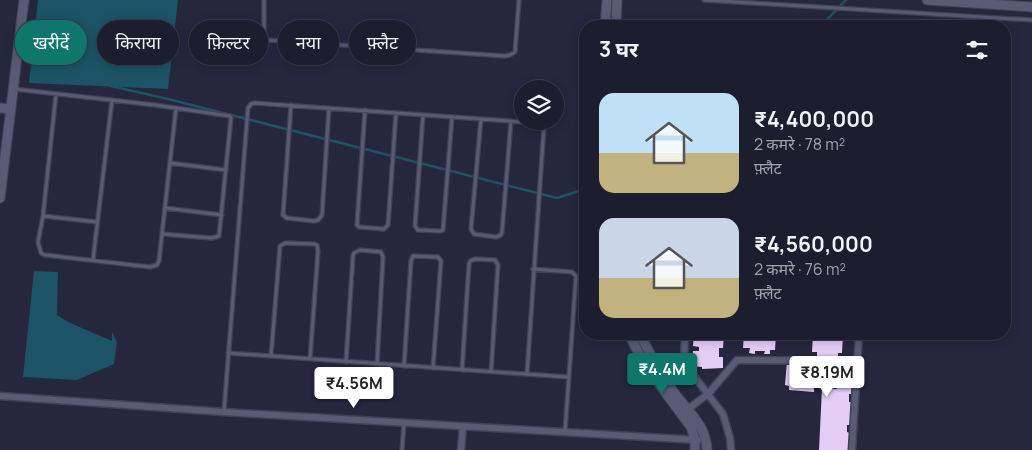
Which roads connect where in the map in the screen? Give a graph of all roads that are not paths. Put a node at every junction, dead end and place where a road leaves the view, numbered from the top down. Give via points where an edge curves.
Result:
1 (24, 0) edge
2 (264, 0) edge
3 (519, 0) edge
4 (607, 0) edge
5 (617, 0) edge
6 (704, 0) edge
7 (927, 0) edge
8 (1032, 7) edge
9 (605, 20) edge
10 (616, 20) edge
11 (1032, 20) edge
12 (14, 89) junction
13 (56, 94) junction
14 (112, 100) junction
15 (291, 105) junction
16 (0, 108) edge
17 (176, 108) junction
18 (329, 108) junction
19 (11, 109) junction
20 (365, 110) junction
21 (396, 113) junction
22 (423, 114) junction
23 (452, 116) junction
24 (482, 119) junction
25 (511, 121) junction
26 (170, 163) junction
27 (227, 170) junction
28 (0, 198) edge
29 (165, 208) junction
30 (222, 215) junction
31 (43, 216) junction
32 (97, 222) junction
33 (162, 234) junction
34 (92, 260) junction
35 (533, 269) junction
36 (632, 340) edge
37 (643, 340) edge
38 (686, 340) edge
39 (859, 340) edge
40 (228, 353) junction
41 (270, 356) junction
42 (310, 359) junction
43 (857, 361) junction
44 (346, 362) junction
45 (377, 364) junction
46 (404, 366) junction
47 (433, 368) junction
48 (462, 370) junction
49 (490, 372) junction
50 (527, 374) junction
51 (568, 377) junction
52 (708, 394) junction
53 (0, 396) edge
54 (688, 409) junction
55 (224, 412) junction
56 (404, 422) junction
57 (462, 426) junction
58 (565, 432) junction
59 (695, 440) junction
60 (707, 446) edge
61 (402, 450) edge
62 (461, 450) edge
63 (695, 450) edge
64 (731, 450) edge
65 (852, 450) edge

1 - 12 street
2 - 3 lane via 264,37 267,40 505,56 515,52
4 - 9 street
5 - 10 street
6 - 11 lane
7 - 8 street
12 - 13 lane
12 - 19 street
13 - 14 lane
13 - 31 lane
14 - 17 lane
14 - 32 lane
15 - 18 lane
15 - 18 lane via 283,215 314,221 322,215
15 - 40 lane via 254,103 248,108
16 - 19 street
17 - 26 lane
17 - 27 lane via 231,118
18 - 20 lane
19 - 28 street
20 - 21 lane
20 - 21 lane via 356,225 359,227 384,229 388,225
21 - 22 lane
22 - 23 lane
22 - 23 lane via 415,226 418,230 443,230
23 - 24 lane
24 - 25 lane
24 - 25 lane via 471,229 474,234 496,237 502,232
25 - 35 lane via 537,122 544,126
26 - 27 lane
26 - 29 lane
27 - 30 lane
29 - 30 lane
29 - 33 lane
30 - 33 lane via 220,234 216,238
31 - 32 lane
31 - 34 lane via 38,242 40,252
32 - 34 lane
33 - 34 lane via 159,261 154,267
35 - 50 lane
35 - 51 lane via 572,272 576,276
36 - 59 street via 644,364 690,426
37 - 54 street via 657,367
38 - 52 street via 684,363
39 - 43 street
40 - 41 lane
40 - 55 lane
41 - 42 lane
41 - 42 lane via 280,246 285,243 314,244 318,251
42 - 44 lane
43 - 52 street via 737,360
43 - 65 street
44 - 45 lane
44 - 45 lane via 353,256 360,250 380,252 383,257
45 - 46 lane
46 - 47 lane
46 - 47 lane via 411,261 417,255 438,257 440,261
47 - 48 lane
48 - 49 lane
48 - 49 lane via 469,264 475,258 495,260 498,265
49 - 50 lane
50 - 51 lane
51 - 58 lane
52 - 54 street
52 - 64 street via 723,414
53 - 55 street
54 - 60 street via 703,431
55 - 56 street
56 - 57 street
56 - 61 lane
57 - 58 street
57 - 62 street
58 - 59 street
59 - 60 street
59 - 63 street

